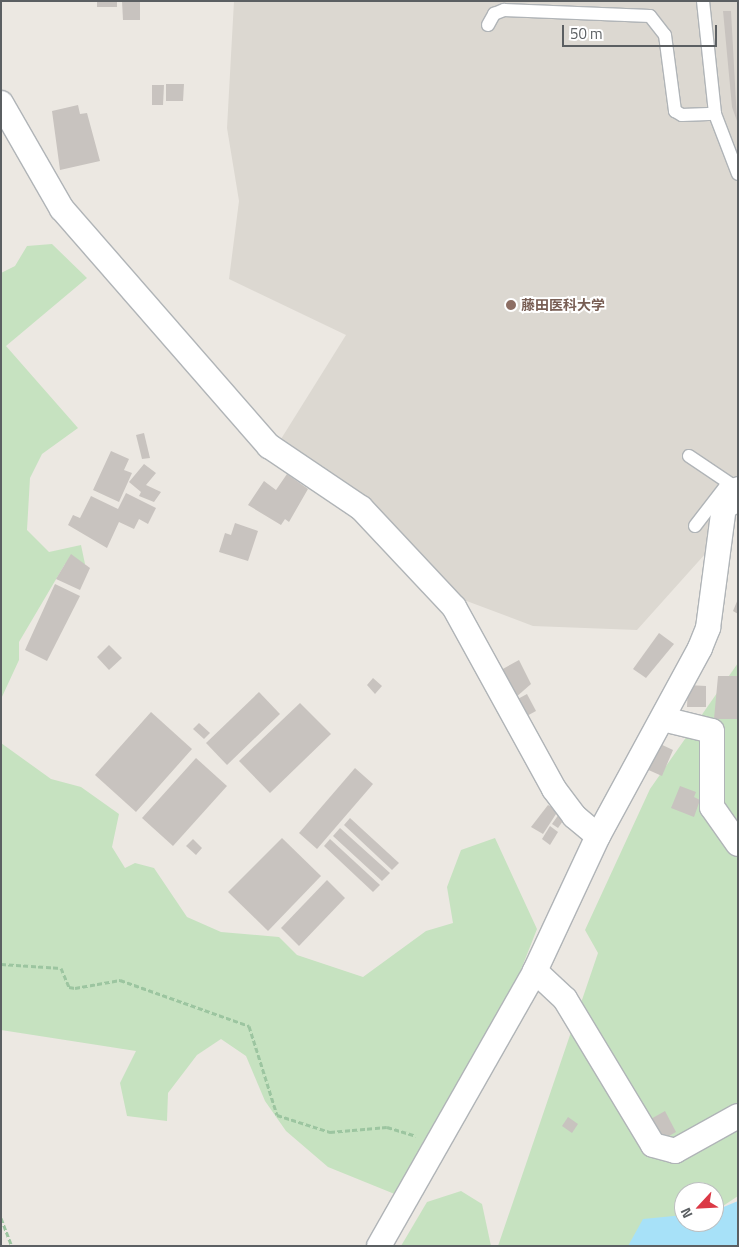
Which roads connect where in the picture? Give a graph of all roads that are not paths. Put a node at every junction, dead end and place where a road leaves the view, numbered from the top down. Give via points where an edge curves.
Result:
1 (703, 1) edge
2 (488, 26) dead end
3 (1, 103) edge
4 (715, 114) junction
5 (738, 174) edge
6 (688, 456) dead end
7 (736, 489) edge
8 (695, 526) dead end
9 (663, 719) junction
10 (598, 836) junction
11 (738, 844) edge
12 (534, 971) junction
13 (738, 1116) edge
14 (379, 1246) edge

1 - 4 lane
2 - 4 lane via 494,14 504,10 650,16 665,34 676,111 682,115
3 - 10 street via 62,209 262,439 361,508 444,596 504,694 554,789 574,816
4 - 5 lane
6 - 7 lane
7 - 8 lane via 713,500
7 - 9 street via 724,507 705,634
9 - 10 street
9 - 11 street via 712,731 712,807
10 - 12 street
12 - 13 street via 565,999 653,1145 675,1152
12 - 14 street

